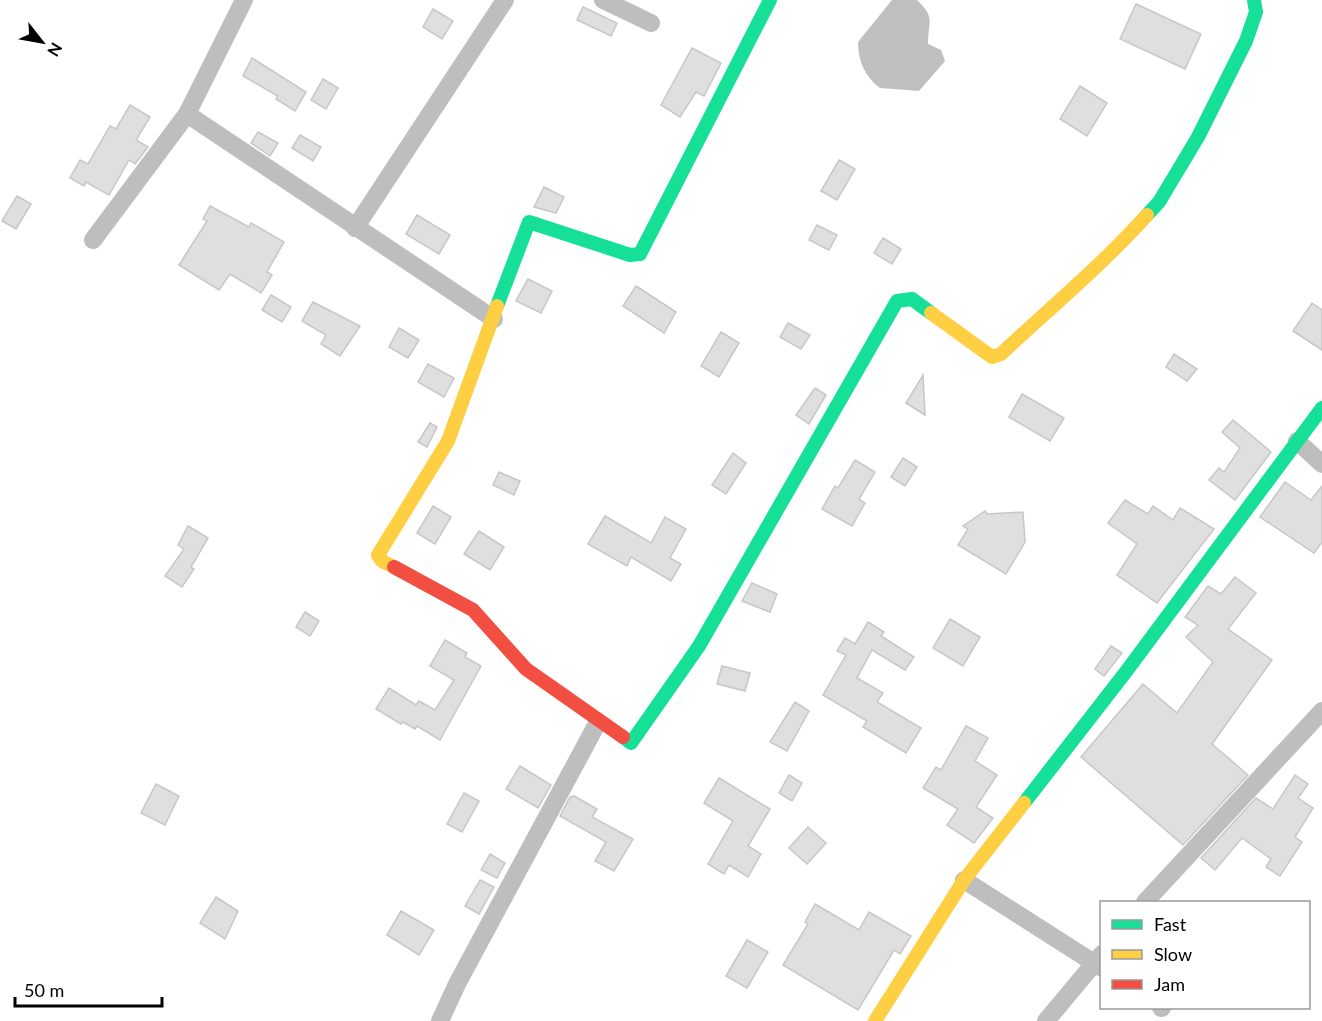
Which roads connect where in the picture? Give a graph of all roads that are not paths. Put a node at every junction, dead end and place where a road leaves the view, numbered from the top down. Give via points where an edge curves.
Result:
1 (244, 0) edge
2 (505, 0) edge
3 (603, 0) edge
4 (770, 0) edge
5 (1254, 0) edge
6 (651, 23) dead end
7 (187, 114) junction
8 (356, 228) junction
9 (93, 240) dead end
10 (494, 319) junction
11 (1322, 408) edge
12 (1297, 441) junction
13 (1322, 464) edge
14 (1322, 711) edge
15 (598, 722) junction
16 (964, 880) junction
17 (1147, 901) edge
18 (1099, 962) edge
19 (879, 1020) edge
20 (440, 1021) edge
21 (1046, 1021) edge

1 - 7 street
2 - 8 street
3 - 6 street
4 - 10 street via 640,254 630,255 529,222
5 - 15 street via 1252,26 1198,137 1159,202 1134,233 1001,354 992,357 912,299 897,302 699,646 633,742
7 - 8 street
7 - 9 street
8 - 10 street
10 - 15 street via 448,441 378,555 382,561 473,610 526,669
11 - 12 street
12 - 13 street
12 - 16 street via 1125,673
14 - 17 street
15 - 20 street
16 - 18 street
16 - 19 street
18 - 21 street

